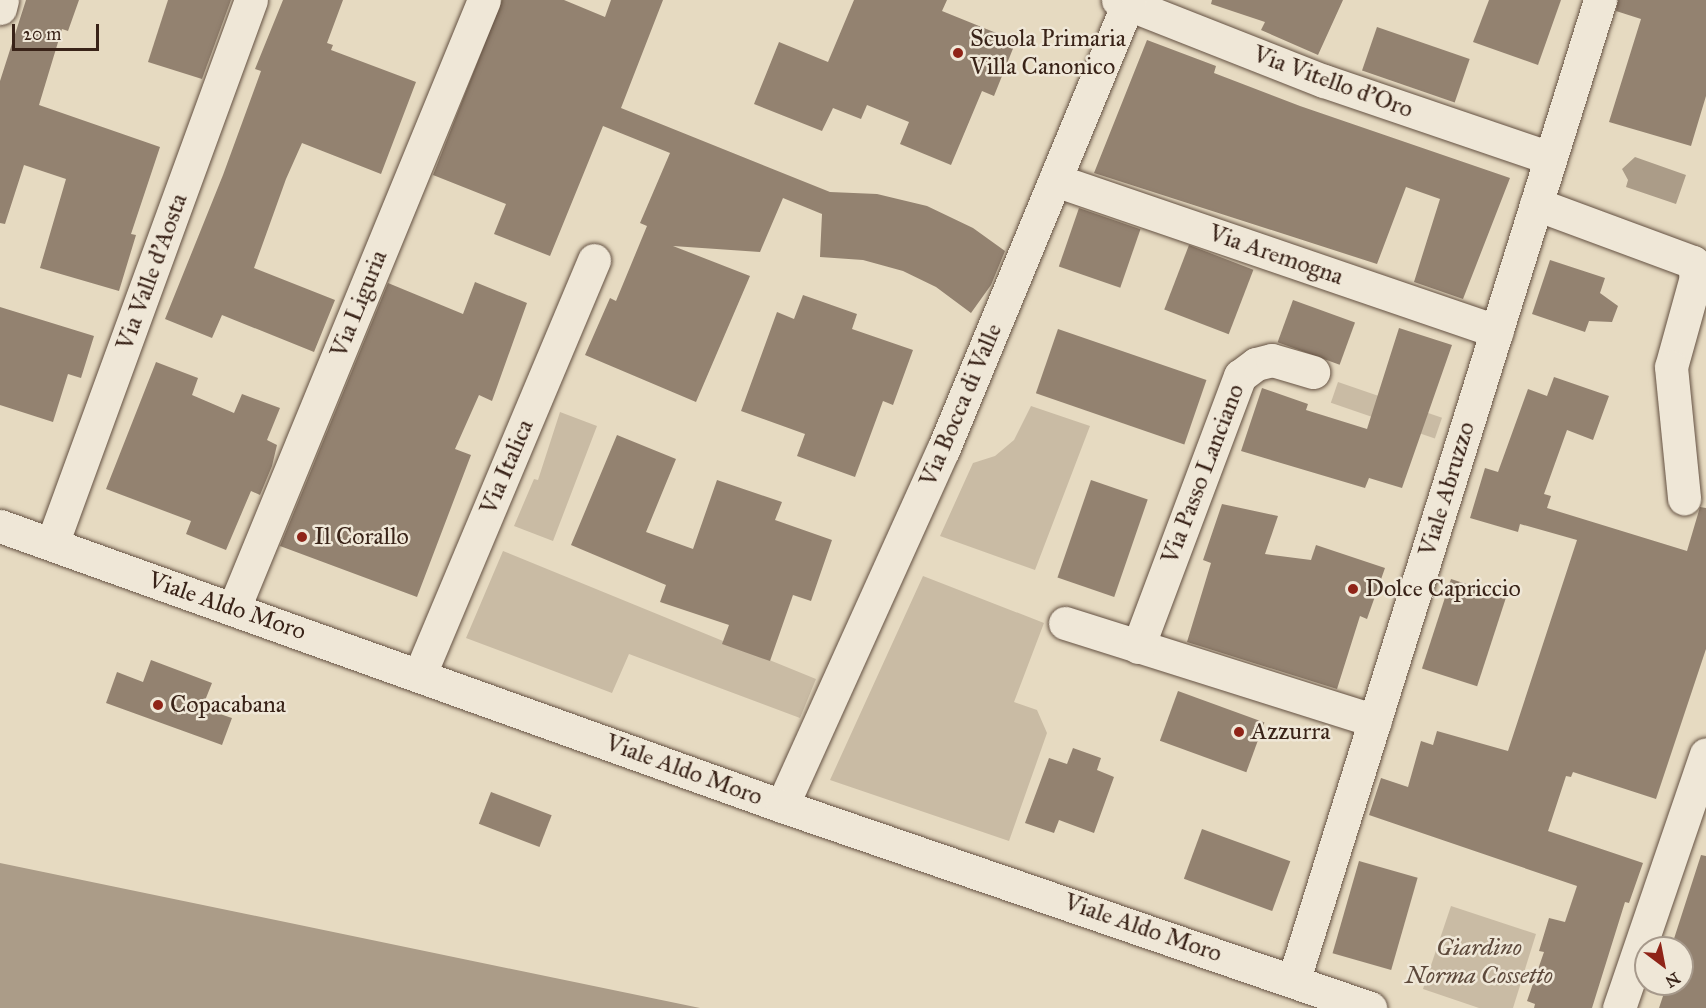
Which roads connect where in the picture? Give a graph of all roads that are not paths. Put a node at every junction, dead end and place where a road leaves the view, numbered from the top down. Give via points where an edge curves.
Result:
1 (2, 0) edge
2 (251, 0) edge
3 (484, 0) edge
4 (1600, 0) edge
5 (1125, 1) edge
6 (0, 8) edge
7 (1550, 158) junction
8 (1055, 180) junction
9 (1536, 204) junction
10 (594, 260) dead end
11 (1497, 331) junction
12 (1313, 372) dead end
13 (1684, 498) dead end
14 (0, 526) edge
15 (52, 544) junction
16 (234, 608) junction
17 (1065, 623) dead end
18 (1138, 647) junction
19 (420, 674) junction
20 (1374, 721) junction
21 (1706, 754) edge
22 (782, 806) junction
23 (1294, 979) junction
24 (1370, 1008) edge
25 (1618, 1008) edge

1 - 6 street
2 - 15 street, Via Valle d'Aosta
3 - 16 street, Via Liguria
4 - 7 street, Viale Abruzzo
5 - 7 street, Via Vitello d'Oro via 1324,81
5 - 8 street, Via Bocca di Valle
7 - 9 street, Viale Abruzzo
8 - 11 street, Via Aremogna
8 - 22 street, Via Bocca di Valle via 943,450
9 - 11 street, Viale Abruzzo
9 - 13 street via 1693,262 1696,277 1671,367
10 - 19 street, Via Italica
11 - 20 street, Viale Abruzzo
12 - 18 street, Via Passo Lanciano via 1272,360 1256,364 1240,376
14 - 15 street, Viale Aldo Moro
15 - 16 street, Viale Aldo Moro
16 - 19 street, Viale Aldo Moro
17 - 18 street
18 - 20 street
19 - 22 street, Viale Aldo Moro
20 - 23 street, Viale Abruzzo
21 - 25 street
22 - 23 street, Viale Aldo Moro
23 - 24 street, Viale Aldo Moro

